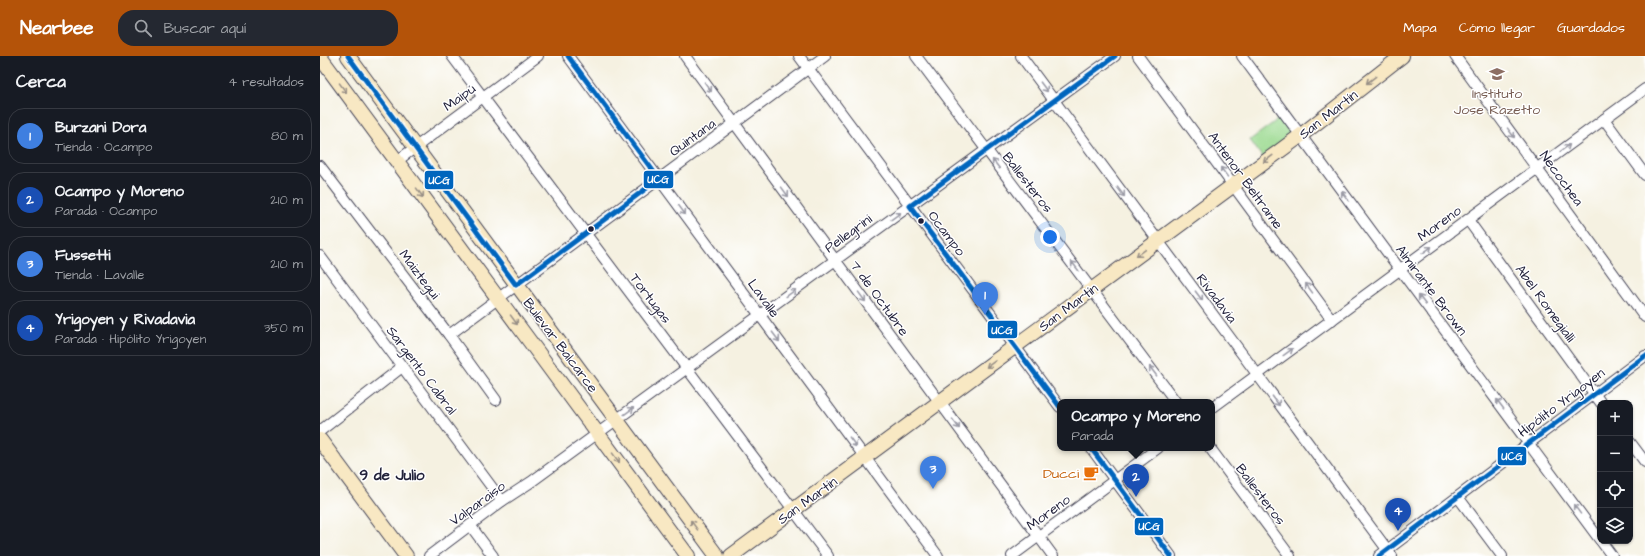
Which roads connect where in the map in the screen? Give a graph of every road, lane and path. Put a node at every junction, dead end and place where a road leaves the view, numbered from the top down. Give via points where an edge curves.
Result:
1 (348, 56) edge
2 (452, 56) edge
3 (538, 56) edge
4 (568, 56) edge
5 (685, 56) edge
6 (799, 56) edge
7 (825, 56) edge
8 (916, 56) edge
9 (1021, 56) edge
10 (1116, 56) edge
11 (1138, 56) edge
12 (1242, 56) edge
13 (1402, 56) edge
14 (1455, 56) edge
15 (320, 57) edge
16 (808, 69) junction
17 (1645, 89) edge
18 (483, 97) junction
19 (1054, 101) junction
20 (1604, 119) junction
21 (734, 123) junction
22 (1300, 136) junction
23 (415, 147) junction
24 (986, 151) junction
25 (397, 161) junction
26 (320, 166) edge
27 (1537, 168) junction
28 (1645, 175) edge
29 (659, 179) junction
30 (1233, 185) junction
31 (910, 206) junction
32 (1468, 220) junction
33 (585, 234) junction
34 (1158, 241) junction
35 (320, 256) edge
36 (835, 260) junction
37 (1400, 270) junction
38 (516, 285) junction
39 (1092, 289) junction
40 (498, 298) junction
41 (760, 315) junction
42 (1645, 317) edge
43 (1332, 320) junction
44 (449, 334) junction
45 (1015, 346) junction
46 (1645, 356) edge
47 (402, 367) junction
48 (687, 368) junction
49 (1257, 375) junction
50 (1595, 394) junction
51 (1174, 399) edge
52 (496, 400) dead end
53 (1599, 400) edge
54 (940, 402) junction
55 (1057, 403) edge
56 (1215, 406) edge
57 (616, 420) junction
58 (320, 431) edge
59 (598, 434) junction
60 (320, 440) edge
61 (1529, 444) junction
62 (1633, 446) edge
63 (1093, 451) edge
64 (1154, 451) edge
65 (1212, 451) edge
66 (865, 457) junction
67 (1645, 462) edge
68 (1115, 480) junction
69 (1458, 497) junction
70 (502, 501) junction
71 (793, 510) junction
72 (470, 525) junction
73 (1039, 536) junction
74 (1597, 537) edge
75 (1602, 544) edge
76 (1386, 554) edge
77 (407, 555) edge
78 (429, 556) edge
79 (493, 556) edge
80 (688, 556) edge
81 (717, 556) edge
82 (731, 556) edge
83 (828, 556) edge
84 (938, 556) edge
85 (1012, 556) edge
86 (1053, 556) edge
87 (1171, 556) edge
88 (1290, 556) edge
89 (1502, 556) edge
90 (1612, 556) edge

1 - 23 main road, Bulevar Balcarce
2 - 18 street, Tortugas
3 - 18 street, Maipú
4 - 29 street, Lavalle
5 -> 21 street, 7 de Octubre
6 - 16 street, Ocampo
7 - 16 street, Quintana
8 - 24 street, Ballesteros
9 -> 19 street, Rivadavia
10 - 19 street, Pellegrini
30 -> 11 street, Antenor Beltrame
12 - 22 street, Almirante Brown
13 -> 22 main road, San Martín
14 -> 27 street, Necochea
15 -> 25 main road, Bulevar Balcarce
16 - 21 street, Quintana
16 - 31 street, Ocampo
17 - 20 street, Moreno
18 - 23 street, Maipú
18 - 33 street, Tortugas
19 - 24 street, Pellegrini
19 -> 34 street, Rivadavia
27 -> 20 street, Moreno
20 - 28 street
21 - 29 street, Quintana
21 -> 36 street, 7 de Octubre
22 -> 30 main road, San Martín
37 -> 22 street, Almirante Brown
23 - 25 street, Maipú
23 - 38 main road, Bulevar Balcarce
24 - 31 street, Pellegrini
39 -> 24 street, Ballesteros
25 -> 40 main road, Bulevar Balcarce
26 - 44 street, Maiztegui
27 - 32 street, Moreno
27 - 42 street, Necochea
29 - 33 street, Quintana
29 -> 41 street, Lavalle
30 - 34 main road, San Martín
43 -> 30 street, Antenor Beltrame
36 -> 31 street, Pellegrini
31 - 45 street, Ocampo
37 -> 32 street, Moreno
32 - 50 street, Abel Romegialli
33 - 38 street, Quintana
33 - 48 street, Tortugas
34 -> 39 main road, San Martín
34 -> 49 street, Rivadavia
35 - 47 street, Sargento Cabral
41 -> 36 street, Pellegrini
36 -> 54 street, 7 de Octubre
37 - 43 street, Moreno
61 -> 37 street, Almirante Brown
38 - 40 street, Quintana
38 - 57 main road, Bulevar Balcarce
39 - 45 main road, San Martín
51 -> 39 street, Ballesteros
40 - 44 street, Quintana
40 -> 59 main road, Bulevar Balcarce
41 - 48 street, Pellegrini
41 -> 66 street, Lavalle
49 -> 43 street, Moreno
44 - 52 street, Maiztegui
45 -> 54 main road, San Martín
45 - 55 street, Ocampo
46 - 50 street, Hipólito Yrigoyen
47 - 58 street
47 - 70 street, Sargento Cabral
57 -> 48 street, Pellegrini
48 - 71 street, Tortugas
49 - 56 street, Moreno
49 -> 76 street, Rivadavia
50 - 53 street, Abel Romegialli
50 - 61 street, Hipólito Yrigoyen
54 - 66 main road, San Martín
54 -> 73 street, 7 de Octubre
57 - 59 street, Pellegrini
81 -> 57 main road, Bulevar Balcarce
59 - 70 street, Valparaiso
59 -> 80 main road, Bulevar Balcarce
60 - 77 main road
61 - 69 street, Hipólito Yrigoyen
74 -> 61 street, Almirante Brown
62 - 67 street
63 - 68 street
64 - 68 street, Moreno
65 - 88 street, Ballesteros
66 - 71 main road, San Martín
66 - 84 street, Lavalle
68 - 73 street, Moreno
68 - 87 street
69 - 76 street, Hipólito Yrigoyen
69 - 89 street
70 - 72 street, Valparaiso
71 - 82 main road, San Martín
71 - 83 street, Tortugas
72 - 78 street, Valparaiso
72 - 79 street
73 - 85 street, Moreno
73 - 86 street, 7 de Octubre
75 - 90 street, Almirante Brown

